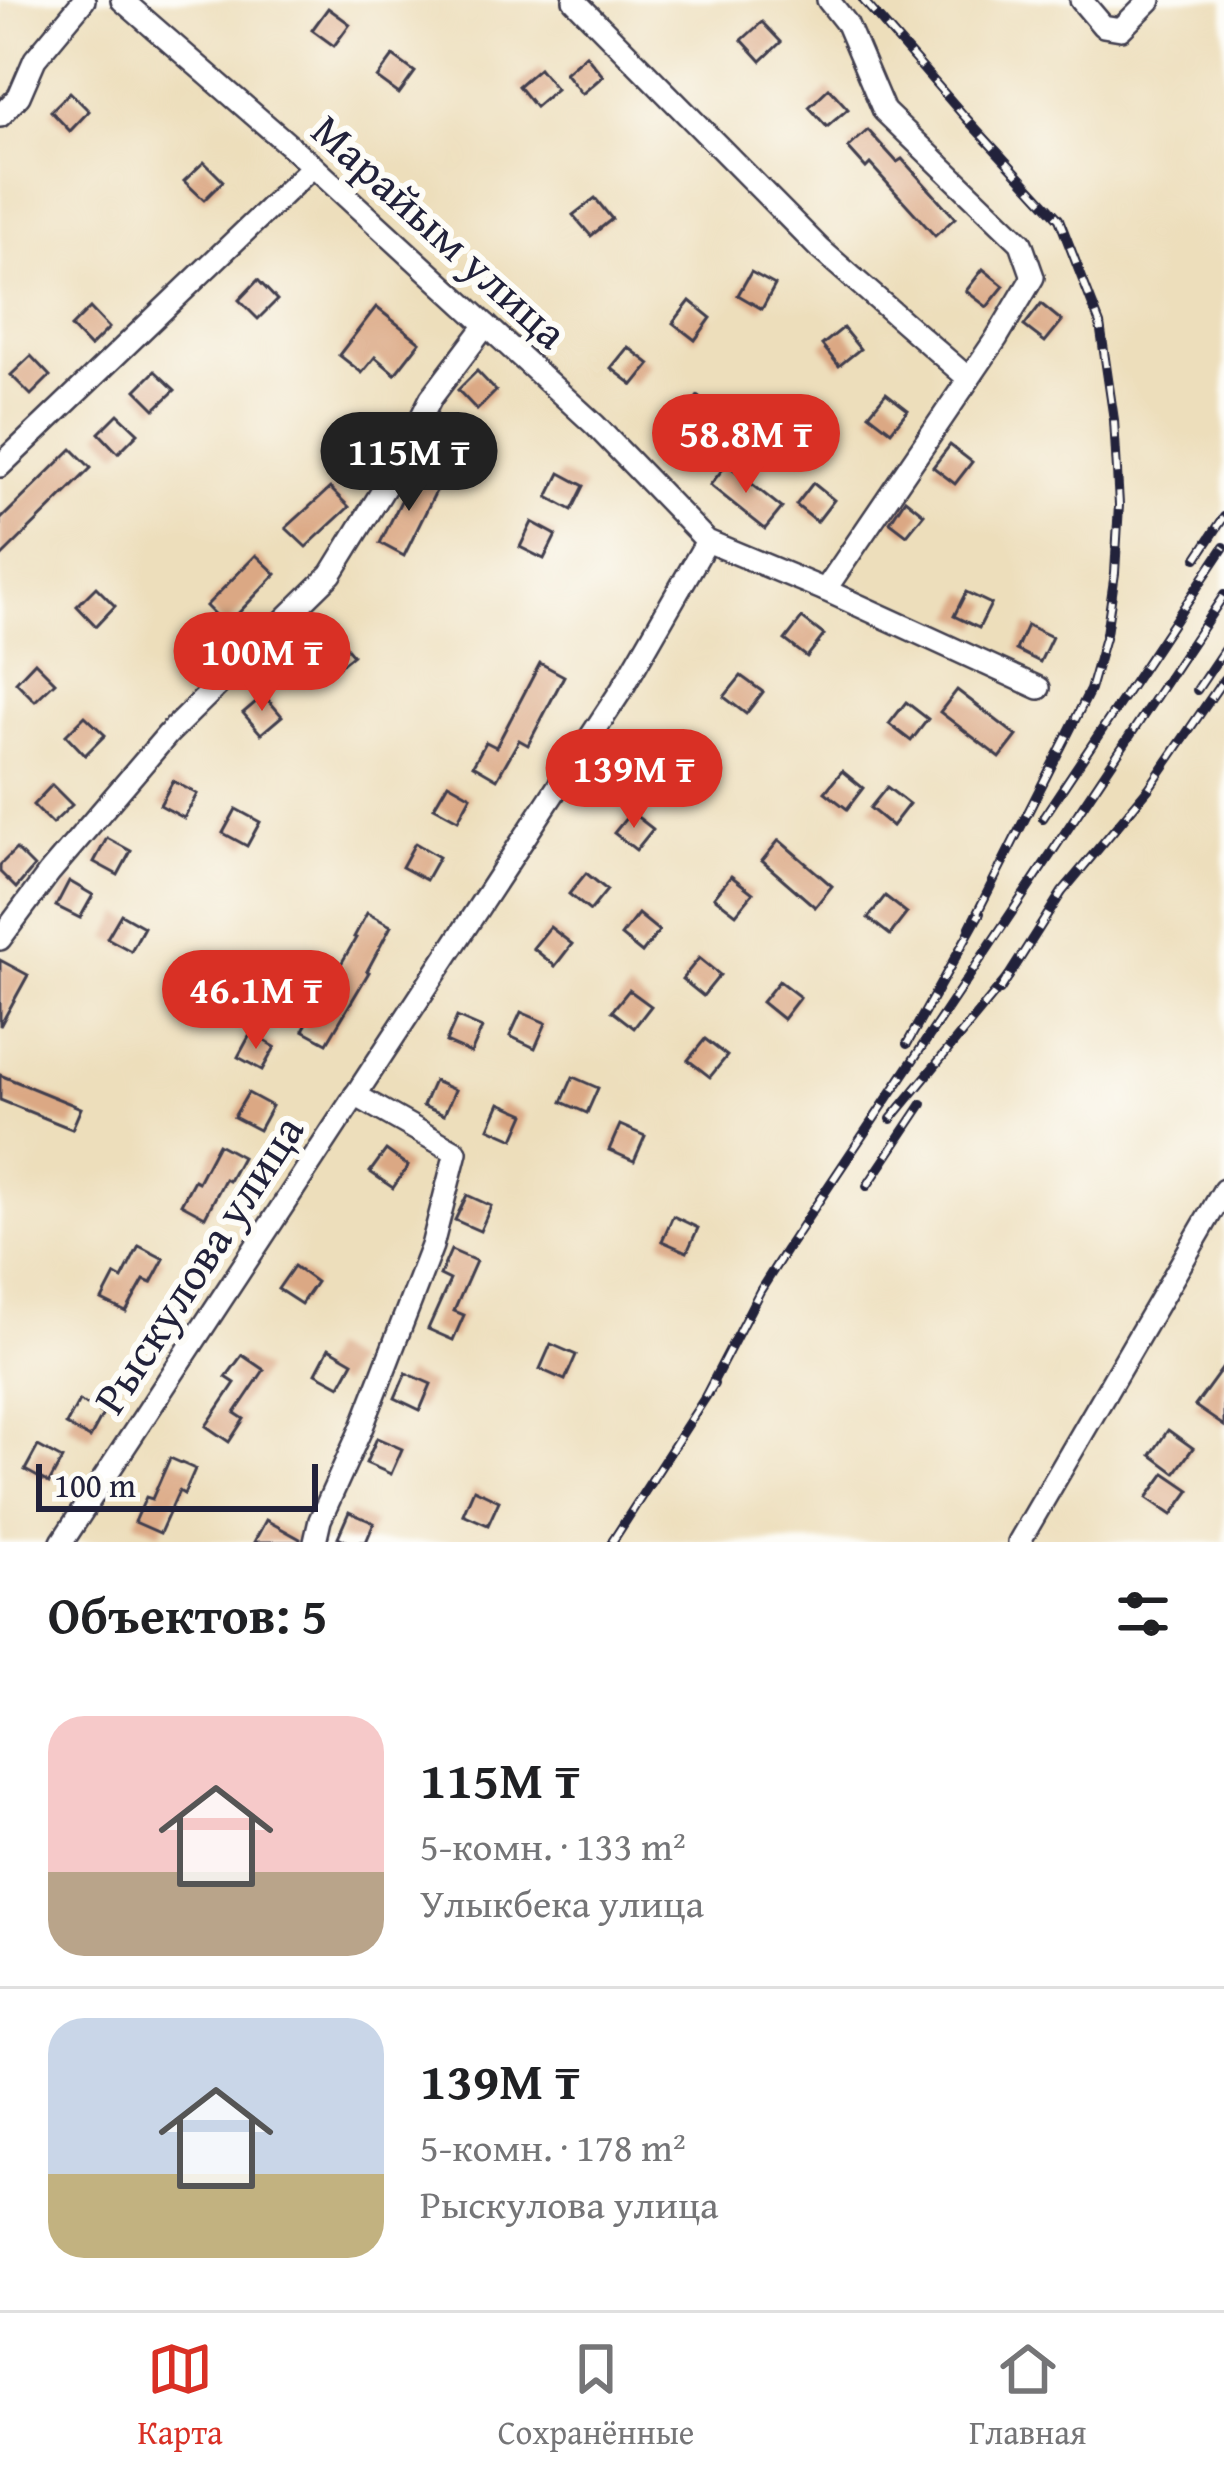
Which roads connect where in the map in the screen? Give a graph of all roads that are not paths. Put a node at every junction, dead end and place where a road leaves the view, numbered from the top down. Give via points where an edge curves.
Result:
1 (84, 0) edge
2 (122, 0) edge
3 (574, 0) edge
4 (828, 0) edge
5 (1081, 0) edge
6 (1150, 0) edge
7 (0, 116) edge
8 (313, 166) junction
9 (486, 326) junction
10 (969, 379) junction
11 (0, 466) edge
12 (707, 542) junction
13 (825, 590) junction
14 (1039, 688) dead end
15 (0, 938) edge
16 (356, 1095) junction
17 (1224, 1190) edge
18 (62, 1542) edge
19 (315, 1542) edge
20 (1019, 1542) edge

1 - 7 street
2 - 8 street, Марайым улица
3 - 10 street via 820,249
4 - 10 street via 884,111 1021,243 1034,277
5 - 6 street via 1103,26 1121,29
8 - 9 street, Марайым улица
8 - 11 street
9 - 12 street, Марайым улица
9 - 15 street via 431,398 331,574 169,734
10 - 13 street
12 - 13 street, Марайым улица
12 - 16 street, Рыскулова улица via 622,689
13 - 14 street, Марайым улица
16 - 18 street, Рыскулова улица
16 - 19 street via 455,1152 432,1246
17 - 20 street

